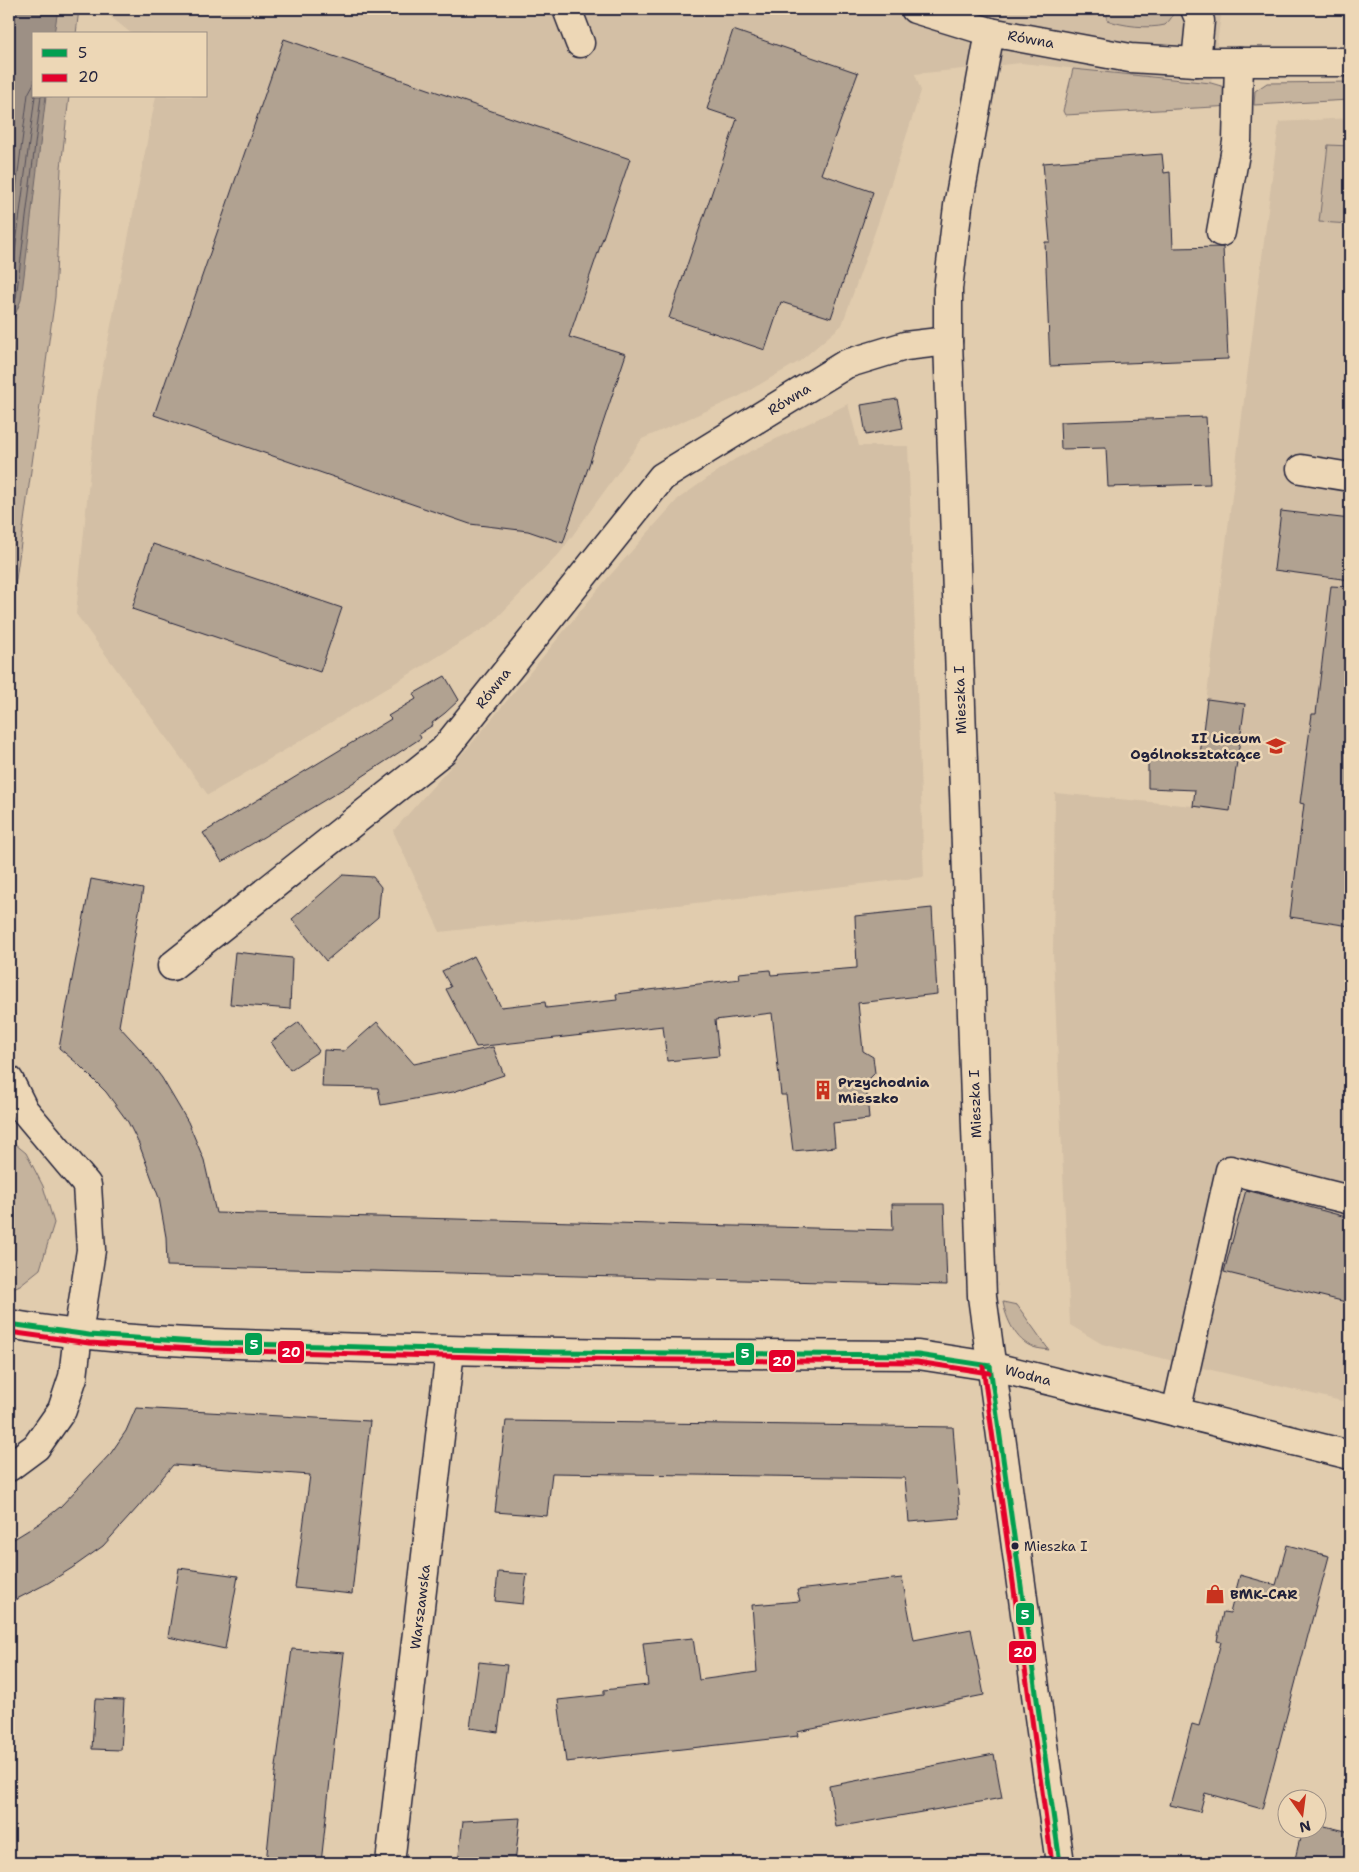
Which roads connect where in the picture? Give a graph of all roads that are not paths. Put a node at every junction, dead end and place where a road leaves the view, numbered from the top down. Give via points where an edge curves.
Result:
1 (567, 9) edge
2 (914, 9) edge
3 (1195, 9) edge
4 (990, 32) junction
5 (580, 42) dead end
6 (1196, 62) junction
7 (1238, 62) junction
8 (1350, 62) edge
9 (1221, 232) dead end
10 (948, 340) junction
11 (1301, 469) dead end
12 (1350, 477) edge
13 (172, 966) dead end
14 (9, 1080) edge
15 (1350, 1200) edge
16 (9, 1324) edge
17 (78, 1334) junction
18 (450, 1351) junction
19 (990, 1366) junction
20 (1176, 1412) junction
21 (1350, 1455) edge
22 (9, 1467) edge
23 (390, 1863) edge
24 (1060, 1863) edge

1 - 5 street
2 - 4 street
3 - 6 street via 1200,21
4 - 6 street, Równa via 1130,58
4 - 10 street, Równa via 958,206 948,288
6 - 7 street, Równa
7 - 8 street, Równa
7 - 9 street via 1237,142
10 - 13 street, Równa via 905,346 846,364 662,477 443,751
10 - 19 street, Mieszka I via 982,1296
11 - 12 street
14 - 17 street via 24,1110 87,1186 91,1250
15 - 20 street via 1230,1170
16 - 17 street, Wodna
17 - 18 street, Wodna via 161,1341
17 - 22 street via 74,1377 62,1410 36,1447
18 - 19 street, Wodna via 918,1356
18 - 23 street, Warszawska
19 - 20 street, Wodna
19 - 24 street, Mieszka I
20 - 21 street, Wodna

